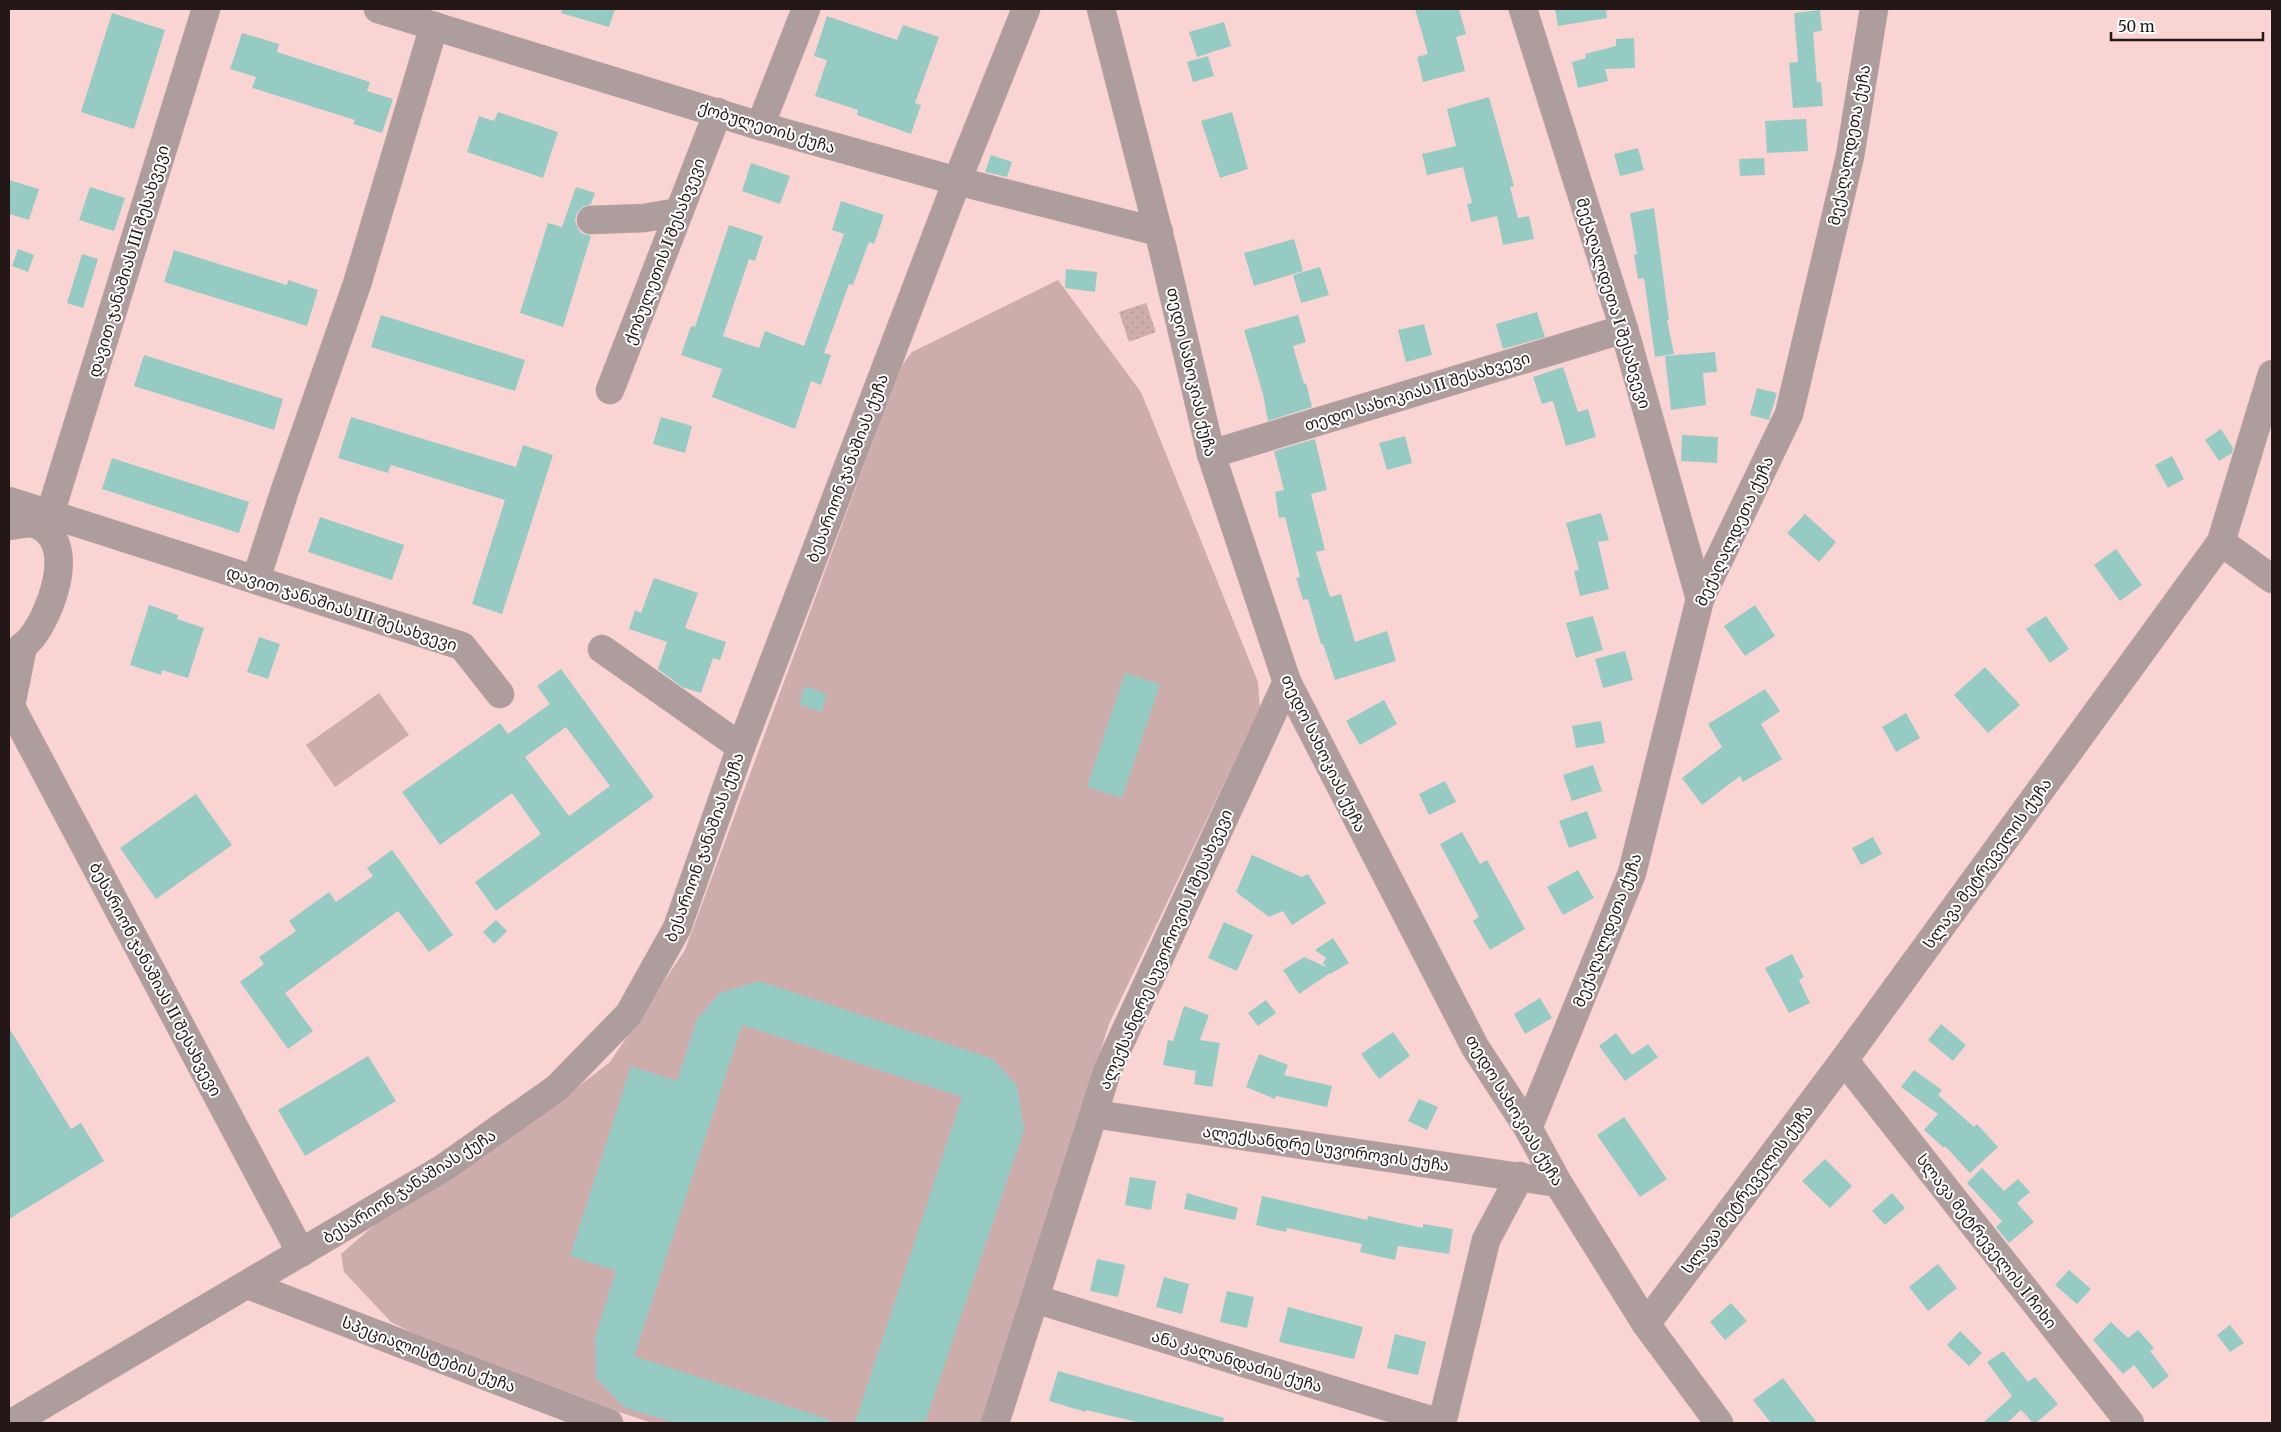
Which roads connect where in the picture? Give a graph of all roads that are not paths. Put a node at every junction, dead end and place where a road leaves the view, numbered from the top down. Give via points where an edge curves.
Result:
1 (206, 9) edge
2 (378, 9) edge
3 (806, 9) edge
4 (1026, 9) edge
5 (1102, 9) edge
6 (1524, 9) edge
7 (1874, 9) edge
8 (434, 26) junction
9 (718, 112) junction
10 (760, 126) junction
11 (957, 181) junction
12 (679, 212) junction
13 (591, 220) dead end
14 (1159, 232) junction
15 (1624, 329) junction
16 (2272, 374) edge
17 (610, 390) dead end
18 (1211, 454) junction
19 (9, 501) edge
20 (50, 514) junction
21 (9, 526) edge
22 (2221, 542) junction
23 (60, 558) junction
24 (256, 579) junction
25 (2272, 579) edge
26 (1700, 599) junction
27 (602, 649) dead end
28 (16, 651) edge
29 (1286, 682) junction
30 (500, 694) dead end
31 (10, 704) edge
32 (741, 747) junction
33 (1844, 1060) junction
34 (1094, 1114) junction
35 (1528, 1128) junction
36 (1520, 1176) junction
37 (1558, 1183) junction
38 (301, 1254) junction
39 (248, 1285) junction
40 (1035, 1299) junction
41 (1646, 1324) junction
42 (12, 1423) edge
43 (610, 1423) edge
44 (995, 1423) edge
45 (1441, 1423) edge
46 (1719, 1423) edge
47 (2130, 1423) edge

1 - 20 street, დავით ჯანაშიას III შესახვევი
2 - 8 street, ქობულეთის ქუჩა
3 - 10 street
4 - 11 street, ბესარიონ ჯანაშიას ქუჩა
5 - 14 street, თედო სახოკიას ქუჩა
6 - 15 street, მექაღალდეთა I შესახვევი
7 - 26 street, მექაღალდეთა ქუჩა via 1850,156 1789,414
8 - 9 street, ქობულეთის ქუჩა
8 - 24 street via 357,284
9 - 10 street, ქობულეთის ქუჩა
9 - 12 street, ქობულეთის I შესახვევი
10 - 11 street, ქობულეთის ქუჩა
11 - 14 street, ქობულეთის ქუჩა
11 - 32 street, ბესარიონ ჯანაშიას ქუჩა
12 - 13 street via 644,218
12 - 17 street, ქობულეთის I შესახვევი
14 - 18 street, თედო სახოკიას ქუჩა
15 - 18 street, თედო სახოკიას II შესახვევი
15 - 26 street, მექაღალდეთა I შესახვევი
16 - 22 street, სლავა მეტრეველის ქუჩა
18 - 29 street, თედო სახოკიას ქუჩა
19 - 20 street, დავით ჯანაშიას III შესახვევი
20 - 21 street
20 - 23 street
20 - 24 street, დავით ჯანაშიას III შესახვევი
21 - 23 street via 32,523 42,528 57,544
22 - 25 street
22 - 33 street, სლავა მეტრეველის ქუჩა
23 - 28 street via 46,612 32,637
24 - 30 street, დავით ჯანაშიას III შესახვევი via 462,646
26 - 35 street, მექაღალდეთა ქუჩა via 1632,873
27 - 32 street
28 - 31 street
29 - 34 street, ალექსანდრე სუვოროვის I შესახვევი via 1108,1070
29 - 35 street, თედო სახოკიას ქუჩა via 1475,1047
31 - 38 street, ბესარიონ ჯანაშიას II შესახვევი
32 - 38 street, ბესარიონ ჯანაშიას ქუჩა via 677,928 629,1014 558,1088 442,1169
33 - 41 street, სლავა მეტრეველის ქუჩა
33 - 47 street, სლავა მეტრეველის I ჩიხი
34 - 36 street, ალექსანდრე სუვოროვის ქუჩა
34 - 40 street, ალექსანდრე სუვოროვის I შესახვევი
35 - 37 street, თედო სახოკიას ქუჩა
36 - 37 street, ალექსანდრე სუვოროვის ქუჩა
36 - 45 street via 1486,1240
37 - 41 street, თედო სახოკიას ქუჩა
38 - 39 street, ბესარიონ ჯანაშიას ქუჩა
39 - 42 street, ბესარიონ ჯანაშიას ქუჩა
39 - 43 street, სპეციალისტების ქუჩა
40 - 44 street, ალექსანდრე სუვოროვის I შესახვევი
40 - 45 street, ანა კალანდაძის ქუჩა
41 - 46 street, თედო სახოკიას ქუჩა

